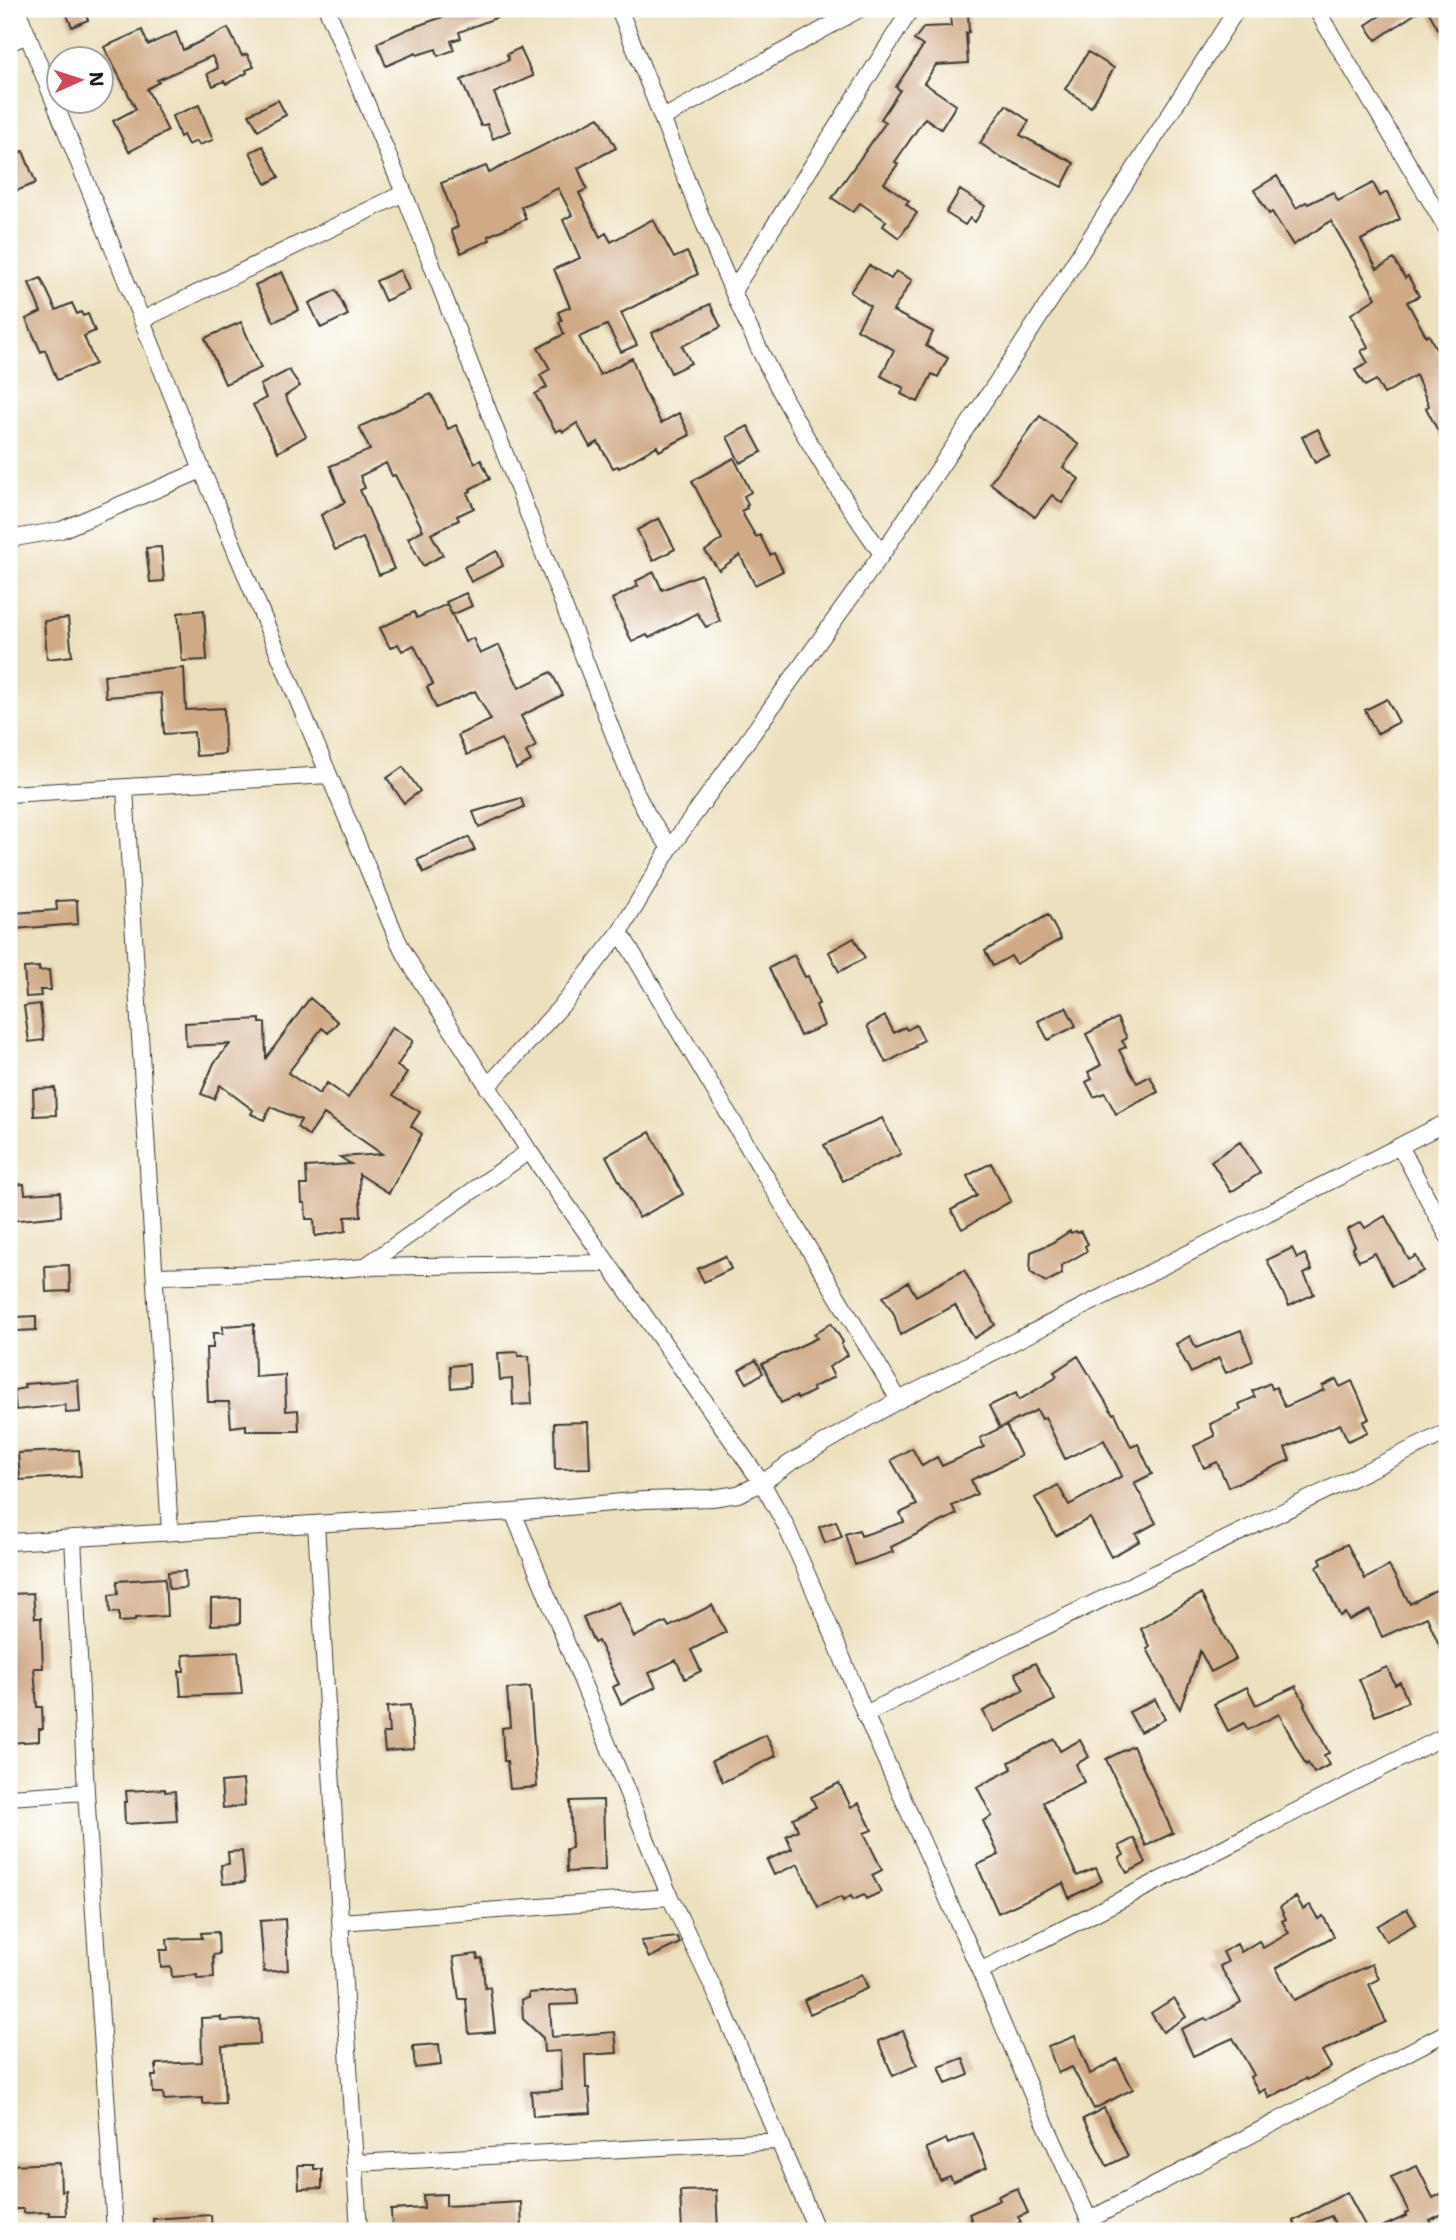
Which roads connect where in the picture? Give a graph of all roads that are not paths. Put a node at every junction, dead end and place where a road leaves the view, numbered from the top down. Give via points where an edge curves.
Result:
1 (17, 9) edge
2 (619, 9) edge
3 (860, 9) edge
4 (911, 9) edge
5 (1237, 9) edge
6 (1316, 9) edge
7 (332, 11) edge
8 (28, 36) junction
9 (9, 43) edge
10 (663, 118) junction
11 (404, 193) junction
12 (1447, 229) edge
13 (733, 291) junction
14 (142, 320) junction
15 (202, 470) junction
16 (9, 539) edge
17 (882, 554) junction
18 (328, 775) junction
19 (125, 788) junction
20 (9, 794) edge
21 (670, 848) junction
22 (620, 932) junction
23 (487, 1087) junction
24 (1446, 1119) edge
25 (1400, 1146) junction
26 (529, 1151) junction
27 (1447, 1235) edge
28 (606, 1263) junction
29 (364, 1267) junction
30 (156, 1276) junction
31 (899, 1400) junction
32 (1447, 1432) edge
33 (762, 1483) junction
34 (513, 1512) junction
35 (316, 1524) junction
36 (170, 1532) junction
37 (73, 1538) junction
38 (9, 1542) edge
39 (865, 1714) junction
40 (1447, 1735) edge
41 (86, 1792) junction
42 (9, 1797) edge
43 (670, 1896) junction
44 (341, 1922) junction
45 (981, 1971) junction
46 (1447, 2032) edge
47 (779, 2141) junction
48 (355, 2163) junction
49 (1091, 2226) edge
50 (115, 2231) edge
51 (359, 2231) edge
52 (817, 2231) edge

1 - 8 street
2 - 10 street
3 - 10 street
4 - 13 street
5 - 17 street
6 - 12 street
7 - 11 street
8 - 9 street
8 - 14 street
10 - 13 street
11 - 14 street
11 - 21 street via 637,795
13 - 17 street via 804,434
14 - 15 street
15 - 16 street via 61,530
15 - 18 street
17 - 21 street
18 - 19 street
18 - 23 street via 398,941
19 - 20 street
19 - 30 street
21 - 22 street
22 - 23 street via 566,1001
22 - 31 street
23 - 26 street
24 - 25 street
25 - 27 street
25 - 31 street
26 - 28 street
26 - 29 street
28 - 29 street
28 - 33 street
29 - 30 street
30 - 36 street
31 - 33 street
32 - 39 street
33 - 34 street via 744,1493 719,1497
33 - 39 street via 785,1524
34 - 35 street
34 - 43 street
35 - 36 street
35 - 44 street
36 - 37 street
37 - 38 street
37 - 41 street
39 - 45 street
40 - 45 street
41 - 42 street
41 - 50 street
43 - 44 street
43 - 47 street
44 - 48 street
45 - 49 street
46 - 49 street
47 - 48 street
47 - 52 street
48 - 51 street

